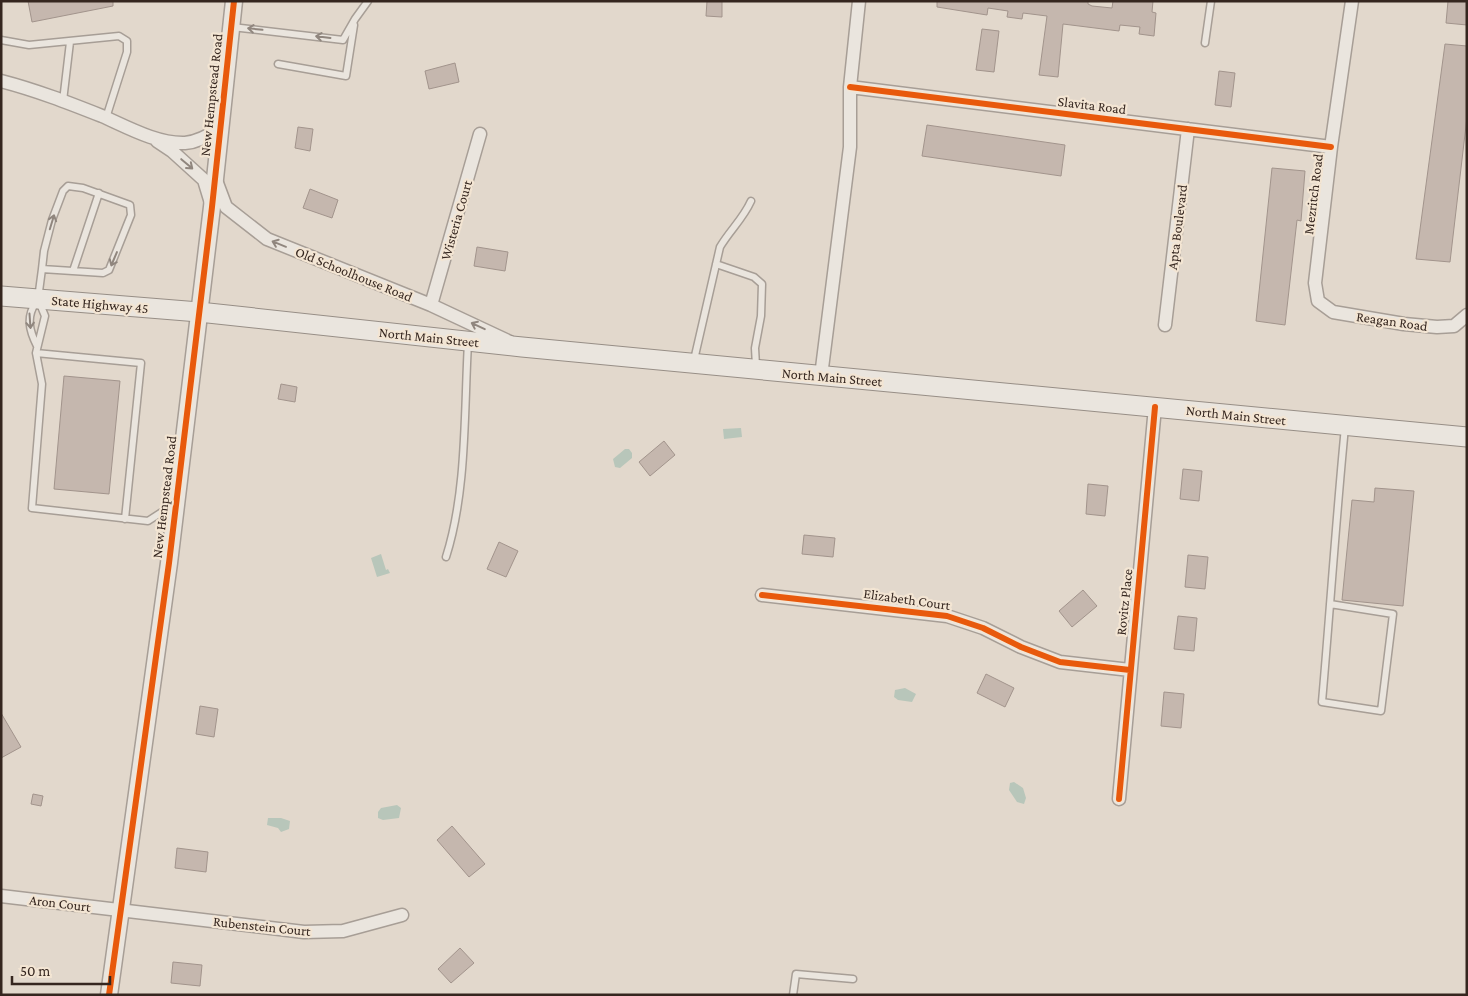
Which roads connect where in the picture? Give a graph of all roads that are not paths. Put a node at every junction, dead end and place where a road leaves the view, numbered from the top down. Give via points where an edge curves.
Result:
1 (234, 1) edge
2 (368, 1) edge
3 (859, 1) edge
4 (1211, 1) edge
5 (1352, 1) edge
6 (355, 19) junction
7 (230, 27) junction
8 (1, 40) edge
9 (70, 42) junction
10 (1205, 43) dead end
11 (278, 64) dead end
12 (1, 81) edge
13 (850, 87) junction
14 (63, 101) junction
15 (106, 118) junction
16 (220, 128) junction
17 (1188, 129) junction
18 (480, 134) dead end
19 (148, 135) junction
20 (1331, 147) junction
21 (215, 172) junction
22 (99, 193) junction
23 (751, 200) dead end
24 (212, 207) junction
25 (716, 264) junction
26 (42, 269) junction
27 (73, 271) junction
28 (1, 296) edge
29 (38, 298) junction
30 (1318, 301) joint
31 (431, 305) junction
32 (199, 312) junction
33 (1467, 315) edge
34 (1165, 325) dead end
35 (468, 342) junction
36 (37, 346) junction
37 (522, 347) junction
38 (36, 353) junction
39 (694, 364) junction
40 (756, 370) junction
41 (821, 376) junction
42 (1155, 408) junction
43 (1345, 426) junction
44 (1467, 437) edge
45 (174, 511) junction
46 (125, 519) junction
47 (446, 557) dead end
48 (762, 595) dead end
49 (1330, 604) junction
50 (1130, 670) junction
51 (1119, 799) dead end
52 (1, 896) edge
53 (120, 910) junction
54 (402, 915) dead end
55 (853, 980) dead end
56 (109, 995) edge
57 (793, 995) edge

1 - 7 street, New Hempstead Road
2 - 6 lane
3 - 13 street
4 - 10 lane
5 - 20 street, Mezritch Road
6 -> 7 lane via 343,40
6 - 11 lane via 346,76
7 - 16 street, New Hempstead Road
8 - 9 lane via 29,45
9 - 14 lane
9 - 15 lane via 119,36 127,41 127,52
12 - 14 street
13 - 17 street, Slavita Road
13 - 41 street via 850,147
14 - 15 street
15 - 19 street
16 - 19 street via 206,138 186,143
16 - 21 street, New Hempstead Road
17 - 20 street, Slavita Road
17 - 34 street, Apta Boulevard
18 - 31 street, Wisteria Court
19 -> 24 street via 172,151 204,180
20 - 30 street, Mezritch Road via 1316,284
21 - 24 street, New Hempstead Road
31 -> 21 street, Old Schoolhouse Road via 267,239 226,207
26 -> 22 lane via 50,227 63,191 68,186
22 - 27 lane
22 -> 27 lane via 130,205 131,215 109,270 104,273
23 - 25 lane via 744,218 720,247
24 - 32 street, New Hempstead Road
25 - 39 lane
25 - 40 lane via 754,277 762,284 755,348
26 - 27 lane
26 - 29 lane
28 - 29 main road, State Highway 45
29 - 32 main road, State Highway 45
29 - 36 lane via 46,316
29 -> 36 lane via 29,312 31,334
30 - 33 street, Reagan Road via 1333,312 1404,324 1454,326
37 -> 31 street, Old Schoolhouse Road
32 - 35 main road, North Main Street
32 - 45 street, New Hempstead Road
35 - 37 main road, North Main Street
35 - 47 lane via 459,501
36 - 38 lane
37 - 39 main road, North Main Street
38 - 46 lane via 42,384 32,508
38 - 46 lane via 140,362
39 - 40 main road, North Main Street
40 - 41 main road, North Main Street
41 - 42 main road, North Main Street
42 - 43 main road, North Main Street
42 - 50 street, Rovitz Place
43 - 44 main road, North Main Street
43 - 49 lane
45 - 46 lane via 166,510 148,521
45 - 53 street, New Hempstead Road
48 - 50 street, Elizabeth Court via 947,616 1060,662
49 - 49 lane via 1322,702 1381,711 1393,614
50 - 51 street, Rovitz Place
52 - 53 street, Aron Court
53 - 54 street, Rubenstein Court via 304,932 343,931
53 - 56 street, New Hempstead Road
55 - 57 lane via 796,974

